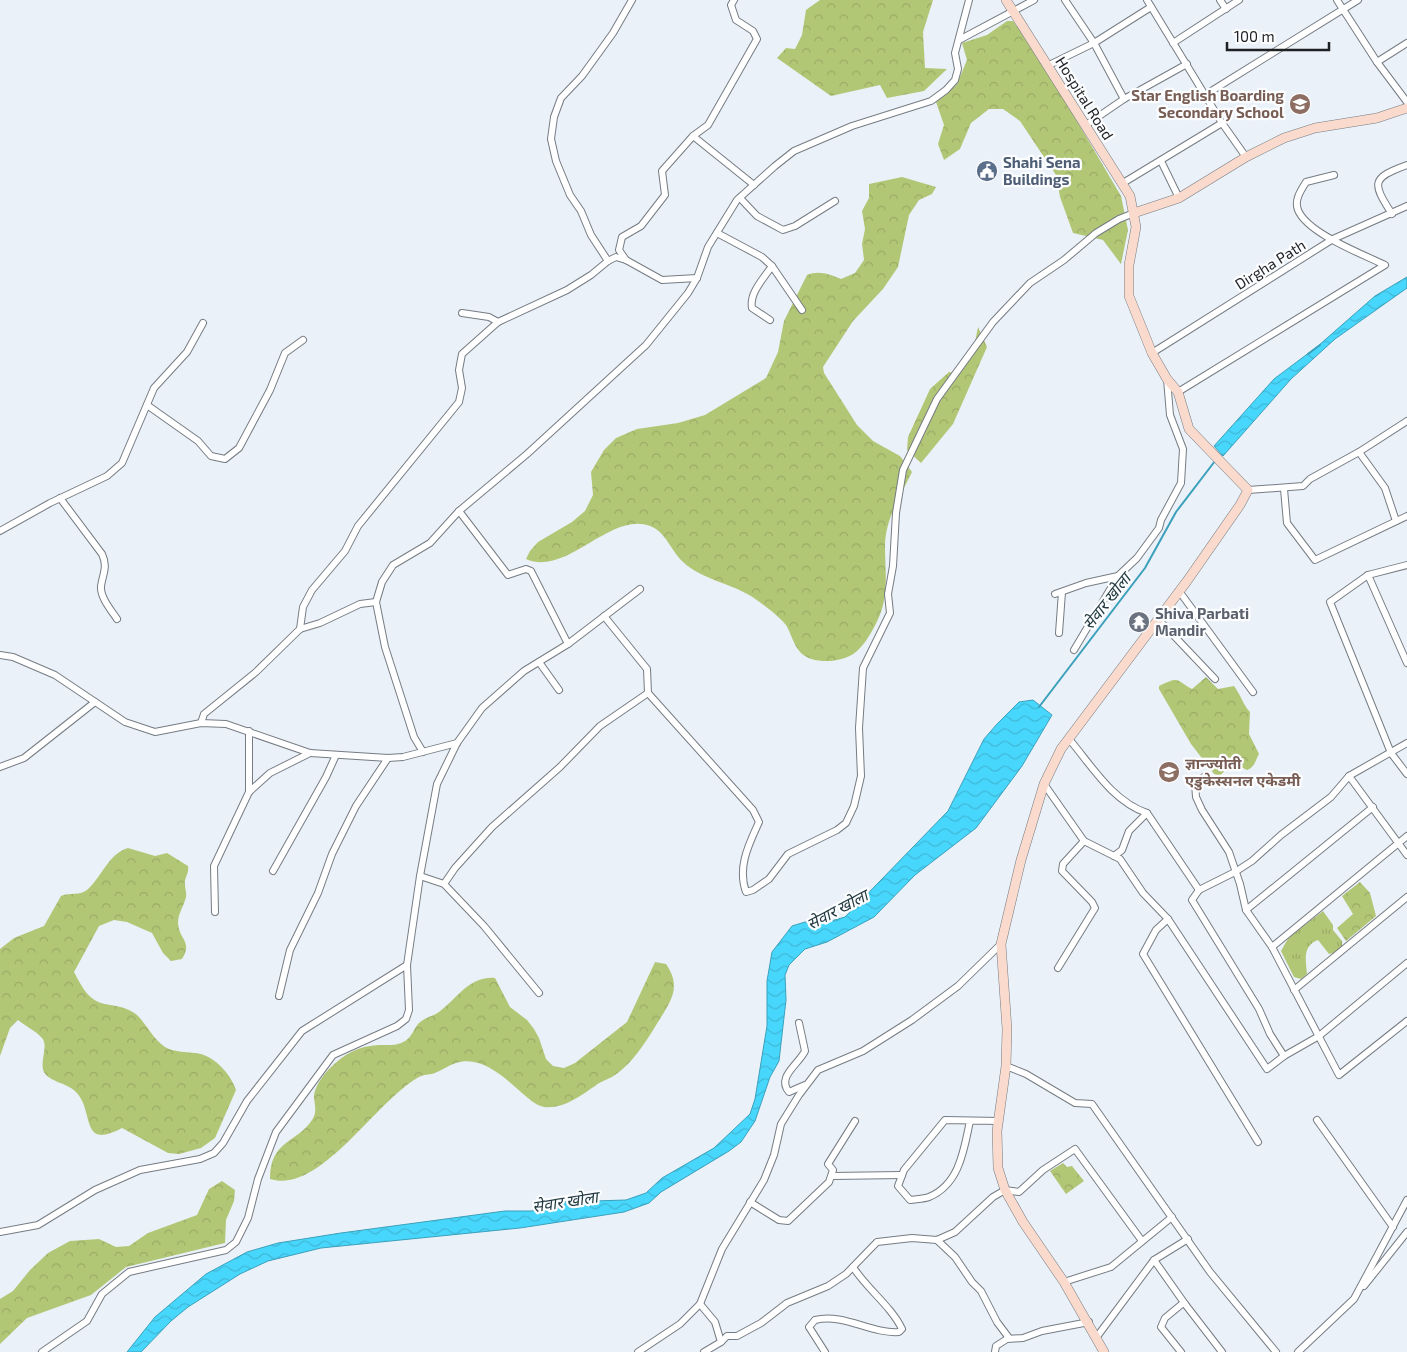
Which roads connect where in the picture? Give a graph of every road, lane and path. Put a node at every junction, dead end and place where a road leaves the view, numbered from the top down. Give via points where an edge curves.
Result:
1 (632, 0) edge
2 (734, 0) edge
3 (968, 0) edge
4 (1006, 0) edge
5 (1034, 0) edge
6 (1065, 0) edge
7 (1147, 0) edge
8 (1220, 0) edge
9 (1239, 0) edge
10 (1337, 0) edge
11 (1358, 0) edge
12 (1151, 7) junction
13 (1226, 9) junction
14 (1342, 10) junction
15 (1014, 11) junction
16 (959, 40) junction
17 (1173, 42) junction
18 (1094, 43) junction
19 (1407, 43) edge
20 (1377, 62) junction
21 (1186, 64) junction
22 (1049, 65) junction
23 (1205, 94) junction
24 (1124, 100) junction
25 (1407, 102) edge
26 (1407, 108) edge
27 (1222, 123) junction
28 (1086, 125) junction
29 (693, 136) junction
30 (1246, 157) junction
31 (1161, 161) junction
32 (1407, 165) edge
33 (1334, 175) dead end
34 (1123, 183) junction
35 (754, 185) junction
36 (740, 198) junction
37 (1179, 198) junction
38 (835, 201) dead end
39 (1407, 206) edge
40 (1134, 213) junction
41 (1392, 214) junction
42 (717, 233) junction
43 (1333, 239) junction
44 (626, 260) junction
45 (608, 261) junction
46 (772, 266) junction
47 (697, 278) junction
48 (802, 310) dead end
49 (462, 313) dead end
50 (770, 320) dead end
51 (498, 322) junction
52 (203, 323) dead end
53 (303, 340) dead end
54 (1152, 353) junction
55 (1167, 379) junction
56 (1178, 392) junction
57 (147, 405) junction
58 (1407, 421) edge
59 (1359, 452) junction
60 (1284, 489) junction
61 (1248, 490) junction
62 (60, 498) junction
63 (459, 511) junction
64 (1407, 516) edge
65 (1396, 521) junction
66 (0, 532) edge
67 (1407, 565) edge
68 (1368, 575) junction
69 (1118, 576) junction
70 (640, 589) dead end
71 (1179, 591) junction
72 (376, 602) junction
73 (604, 616) junction
74 (116, 619) dead end
75 (1158, 619) junction
76 (300, 629) junction
77 (1058, 633) dead end
78 (568, 644) junction
79 (1074, 650) dead end
80 (0, 655) edge
81 (539, 662) junction
82 (1407, 663) edge
83 (1216, 679) dead end
84 (559, 690) dead end
85 (1253, 692) dead end
86 (648, 693) junction
87 (95, 702) junction
88 (201, 723) junction
89 (249, 730) junction
90 (1069, 739) junction
91 (457, 743) junction
92 (1407, 743) edge
93 (423, 752) junction
94 (310, 753) junction
95 (1391, 753) junction
96 (336, 755) junction
97 (388, 758) junction
98 (0, 767) edge
99 (1407, 774) edge
100 (1205, 776) dead end
101 (1349, 776) junction
102 (1044, 784) junction
103 (249, 792) junction
104 (1373, 806) junction
105 (1147, 813) junction
106 (1407, 836) edge
107 (1084, 841) junction
108 (1398, 843) junction
109 (1114, 856) junction
110 (1407, 856) edge
111 (273, 872) dead end
112 (1235, 872) junction
113 (420, 876) junction
114 (444, 884) junction
115 (1199, 890) junction
116 (1407, 897) edge
117 (1246, 910) junction
118 (216, 912) dead end
119 (1168, 919) junction
120 (1001, 944) junction
121 (1272, 947) junction
122 (1407, 963) edge
123 (407, 965) junction
124 (1058, 968) dead end
125 (1294, 990) junction
126 (540, 993) dead end
127 (280, 996) dead end
128 (1407, 1021) edge
129 (799, 1023) dead end
130 (1319, 1036) junction
131 (1284, 1056) junction
132 (1006, 1066) junction
133 (806, 1084) junction
134 (1317, 1120) dead end
135 (855, 1121) dead end
136 (970, 1121) junction
137 (999, 1121) junction
138 (1258, 1142) dead end
139 (902, 1175) junction
140 (832, 1176) junction
141 (1005, 1190) junction
142 (1407, 1200) edge
143 (750, 1202) junction
144 (1172, 1217) junction
145 (1393, 1227) junction
146 (0, 1232) edge
147 (1407, 1232) edge
148 (1188, 1239) junction
149 (937, 1240) junction
150 (1142, 1242) junction
151 (1154, 1260) junction
152 (853, 1268) junction
153 (1064, 1282) junction
154 (1354, 1299) junction
155 (700, 1304) junction
156 (1185, 1304) junction
157 (1088, 1322) junction
158 (1009, 1338) junction
159 (1096, 1338) junction
160 (721, 1342) junction
161 (42, 1352) edge
162 (638, 1352) edge
163 (704, 1352) edge
164 (825, 1352) edge
165 (995, 1352) edge
166 (1104, 1352) edge
167 (1182, 1352) edge
168 (1222, 1352) edge
169 (1276, 1352) edge
170 (1298, 1352) edge

1 - 45 street via 582,76 561,98 551,139 570,195
2 - 29 street via 731,5 736,20 753,30 757,39 708,125
3 - 16 street
4 - 15 street, Hospital Road
5 - 15 street
6 - 18 street
7 - 12 street
8 - 13 street
9 - 13 street
10 - 14 street
11 - 14 street
12 - 17 street
12 - 18 street
13 - 17 street
14 - 20 street
14 - 23 street
15 - 16 street
15 - 22 street, Hospital Road
16 - 35 street via 955,53 958,70 955,80 939,96 852,126 794,151
17 - 21 street
18 - 22 street
18 - 24 street
19 - 20 street
20 - 25 street
21 - 23 street
21 - 24 street
22 - 28 street, Hospital Road
23 - 27 street
24 - 28 street
26 - 30 street via 1378,118 1315,128 1284,138
27 - 30 street
27 - 31 street
28 - 34 street, Hospital Road
29 - 35 street
29 - 44 street via 662,171 665,195 641,226 622,238 619,250
30 - 37 street
31 - 34 street
31 - 37 street
32 - 41 street via 1384,174 1378,182 1378,192
33 - 43 street via 1306,182 1298,196 1297,209 1304,221
34 - 40 street, Hospital Road
35 - 36 street
36 - 38 street via 757,216 786,230
36 - 42 street
37 - 40 street
39 - 41 street, Dirgha Path
40 - 54 street, Hospital Road via 1136,227 1129,266 1130,296
40 - 86 street via 1096,233 1064,260 1030,282 993,322 937,399 903,470 888,594 890,613 863,668 859,728 861,776 846,823 788,854 769,879 746,892 744,858 759,822 753,810
41 - 43 street, Dirgha Path
42 - 46 street via 762,257
42 - 47 street via 708,247
43 - 54 street, Dirgha Path
43 - 56 street via 1385,265
44 - 45 street via 616,257
44 - 47 street via 662,280
45 - 51 street via 567,290
46 - 48 street
46 - 50 street via 758,286 751,304
47 - 63 street via 646,345 527,454
49 - 51 street via 489,317
51 - 76 street via 462,354 459,402 358,526 345,551 312,590 303,607
52 - 57 street via 186,352 154,388
53 - 57 street via 285,353 270,390 238,448 225,459 211,456 198,441
54 - 55 street, Hospital Road
55 - 56 street, Hospital Road
55 - 69 street via 1170,415 1183,449 1181,482 1154,536
56 - 61 street via 1189,429
57 - 62 street via 122,463 107,476
58 - 59 street
59 - 60 street via 1303,486
59 - 65 street via 1385,488
60 - 61 street
60 - 65 street via 1287,522 1315,560
61 - 71 street
62 - 66 street
62 - 74 street via 106,562 102,595
63 - 72 street via 430,543 393,565 382,582
63 - 78 street via 508,575 526,569 531,571
64 - 65 street
67 - 68 street
68 - 82 street
68 - 95 street via 1330,602
69 - 77 street via 1058,593
69 - 79 street
70 - 73 street
71 - 75 street
71 - 85 street
72 - 76 street via 360,604
72 - 93 street via 385,647 414,737
73 - 78 street
73 - 86 street via 647,669
75 - 83 street
75 - 90 street
76 - 88 street via 256,672 204,714
78 - 81 street
80 - 87 street via 55,675
81 - 84 street
81 - 91 street via 482,708
86 - 114 street via 600,726 560,767 492,827
87 - 88 street via 125,722 155,732
87 - 98 street via 24,758
88 - 89 street via 226,724
89 - 94 street
89 - 103 street
90 - 102 street
90 - 105 street via 1119,799
91 - 93 street
91 - 113 street via 437,784
92 - 95 street
93 - 97 street
94 - 96 street
94 - 103 street via 270,773
95 - 99 street
95 - 101 street
96 - 97 street
96 - 111 street
97 - 127 street via 356,806 332,854 318,893 290,950
100 - 112 street via 1195,784 1196,797 1229,852
101 - 104 street
101 - 112 street via 1331,797
102 - 107 street
102 - 120 street
103 - 118 street via 214,866
104 - 108 street
104 - 117 street
105 - 109 street via 1129,831 1122,850
105 - 115 street
106 - 108 street
107 - 109 street
107 - 124 street via 1063,864 1062,871 1095,908
108 - 110 street
108 - 121 street
109 - 119 street via 1120,859 1143,894
112 - 115 street
112 - 117 street
113 - 114 street
113 - 123 street
114 - 126 street
115 - 131 street via 1192,900
116 - 125 street
117 - 121 street
119 - 131 street via 1267,1069
119 - 138 street via 1156,930 1143,954
120 - 132 street via 1007,1029
120 - 133 street via 958,986 912,1020 863,1051 818,1070
121 - 125 street
122 - 130 street
123 - 146 street via 302,1031 247,1101 214,1153 200,1159 140,1170 95,1190 38,1225
123 - 161 street via 409,1010 406,1019 333,1055 276,1132 258,1179 248,1218 236,1242 226,1250 129,1272 102,1294 87,1321
125 - 130 street
128 - 130 street via 1339,1076
129 - 133 street via 805,1052 786,1076 786,1088 791,1092
130 - 131 street
132 - 137 street
132 - 144 street via 1075,1103 1092,1104
133 - 143 street via 781,1124 774,1155
134 - 145 street
135 - 140 street via 828,1164 833,1170
136 - 137 street
136 - 139 street via 945,1120
136 - 139 street via 961,1163 947,1184 929,1197 910,1200 898,1186
137 - 141 street via 998,1168
139 - 140 street
140 - 143 street via 788,1221 779,1220
141 - 149 street via 956,1232
141 - 150 street via 1019,1192 1075,1148
141 - 153 street
142 - 145 street
143 - 155 street via 722,1249
144 - 148 street
144 - 150 street
145 - 154 street
147 - 154 street
148 - 151 street
148 - 169 street via 1210,1272
149 - 152 street via 912,1238 877,1242
149 - 158 street via 981,1290
150 - 153 street via 1111,1267
151 - 156 street
151 - 159 street
152 - 160 street via 828,1286 787,1303 761,1323 737,1336 727,1336
152 - 164 street via 898,1320 902,1329 888,1332 845,1321 815,1320 809,1327
153 - 157 street
154 - 170 street
155 - 160 street via 715,1322
155 - 162 street via 680,1324
156 - 167 street via 1165,1318 1161,1327
156 - 168 street
157 - 158 street via 1023,1338
157 - 159 street
158 - 165 street via 996,1346
159 - 166 street
160 - 163 street

